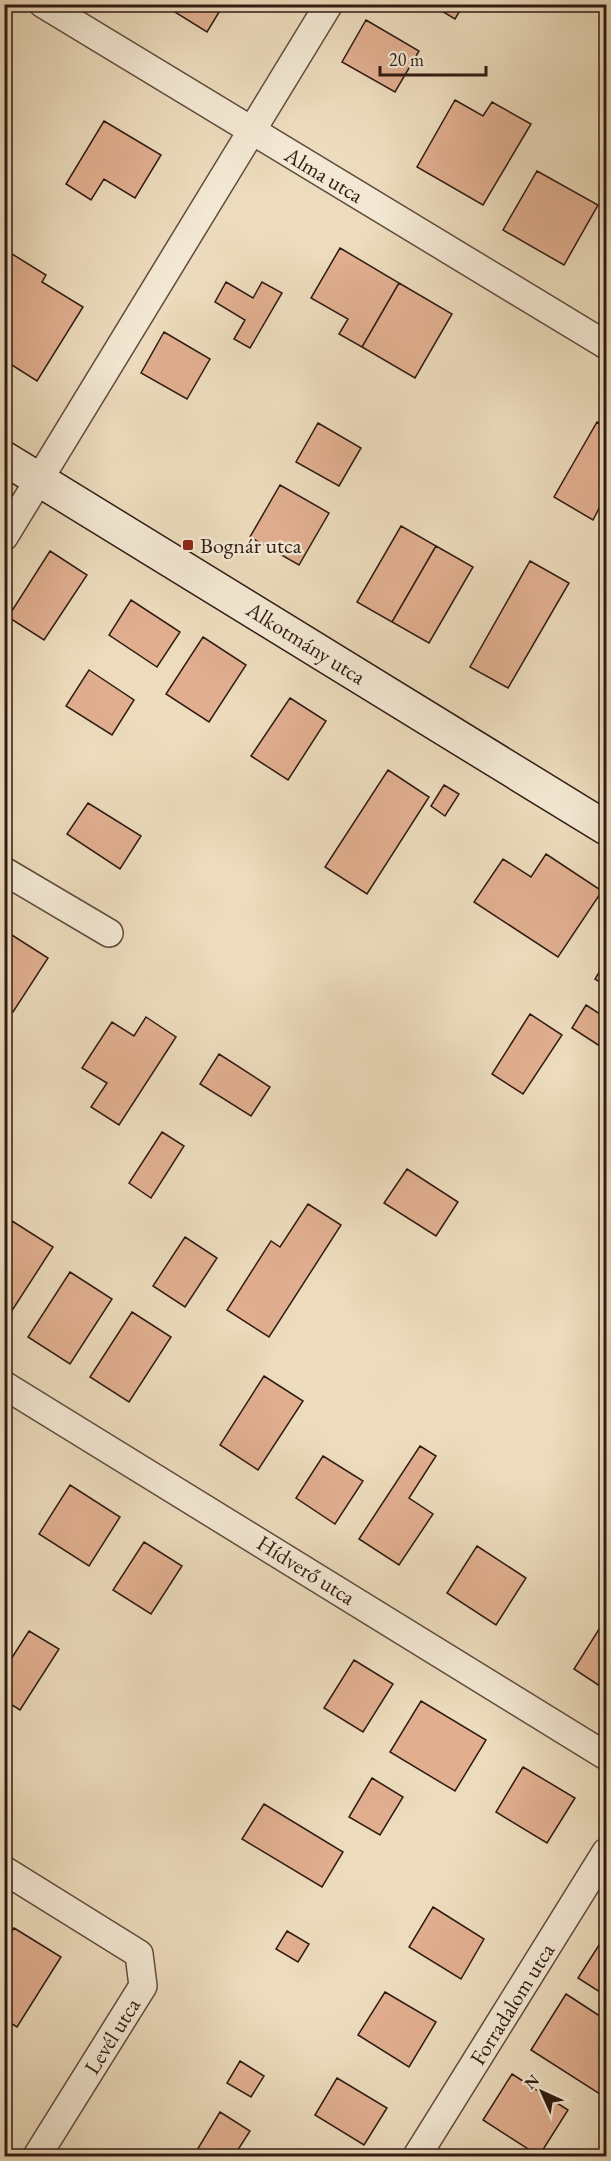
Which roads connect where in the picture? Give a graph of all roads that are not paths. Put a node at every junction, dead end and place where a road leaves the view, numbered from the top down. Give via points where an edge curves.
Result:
1 (43, 4) edge
2 (329, 4) edge
3 (252, 132) junction
4 (606, 345) edge
5 (4, 458) edge
6 (39, 480) junction
7 (4, 537) edge
8 (606, 828) edge
9 (4, 871) edge
10 (109, 933) dead end
11 (4, 1385) edge
12 (606, 1756) edge
13 (606, 1852) edge
14 (4, 1870) edge
15 (37, 2157) edge
16 (417, 2157) edge

1 - 3 street, Alma utca
2 - 3 street
3 - 4 street, Alma utca
3 - 6 street
5 - 6 street, Alkotmány utca
6 - 7 street
6 - 8 street, Alkotmány utca
9 - 10 street
11 - 12 street, Hídverő utca
13 - 16 street, Forradalom utca
14 - 15 street, Levél utca via 139,1954 143,1986

